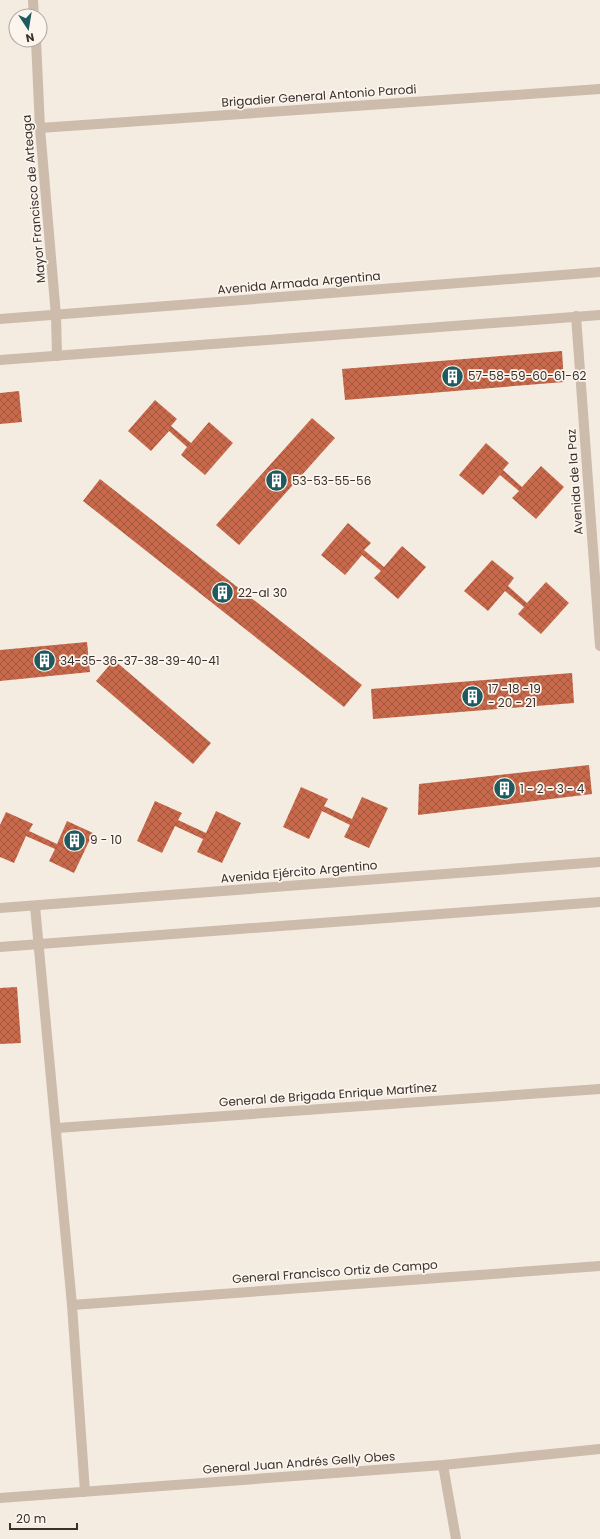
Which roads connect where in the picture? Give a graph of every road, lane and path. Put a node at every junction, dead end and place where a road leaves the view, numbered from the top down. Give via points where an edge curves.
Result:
1 (36, 48) edge
2 (600, 89) edge
3 (40, 128) junction
4 (600, 272) edge
5 (600, 315) edge
6 (56, 316) junction
7 (576, 316) junction
8 (0, 319) edge
9 (57, 356) junction
10 (0, 360) edge
11 (600, 646) edge
12 (600, 862) edge
13 (600, 902) edge
14 (35, 906) junction
15 (0, 908) edge
16 (40, 944) junction
17 (0, 947) edge
18 (600, 1089) edge
19 (57, 1128) junction
20 (600, 1266) edge
21 (72, 1305) junction
22 (600, 1450) edge
23 (443, 1465) junction
24 (85, 1492) junction
25 (0, 1498) edge
26 (456, 1539) edge

1 - 3 street, Mayor Francisco de Arteaga
2 - 3 street, Brigadier General Antonio Parodi
3 - 6 street, Mayor Francisco de Arteaga
4 - 6 street, Avenida Armada Argentina
5 - 7 street
6 - 8 street, Avenida Armada Argentina
6 - 9 street, Mayor Francisco de Arteaga
7 - 9 street
7 - 11 street, Avenida de la Paz
9 - 10 street
12 - 14 street, Avenida Ejército Argentino
13 - 16 street
14 - 15 street, Avenida Ejército Argentino
14 - 16 street
16 - 17 street
16 - 19 street
18 - 19 street, General de Brigada Enrique Martínez
19 - 21 street
20 - 21 street, General Francisco Ortiz de Campo
21 - 24 street
22 - 23 street, General Juan Andrés Gelly Obes
23 - 24 street, General Juan Andrés Gelly Obes
23 - 26 street
24 - 25 street, General Juan Andrés Gelly Obes

